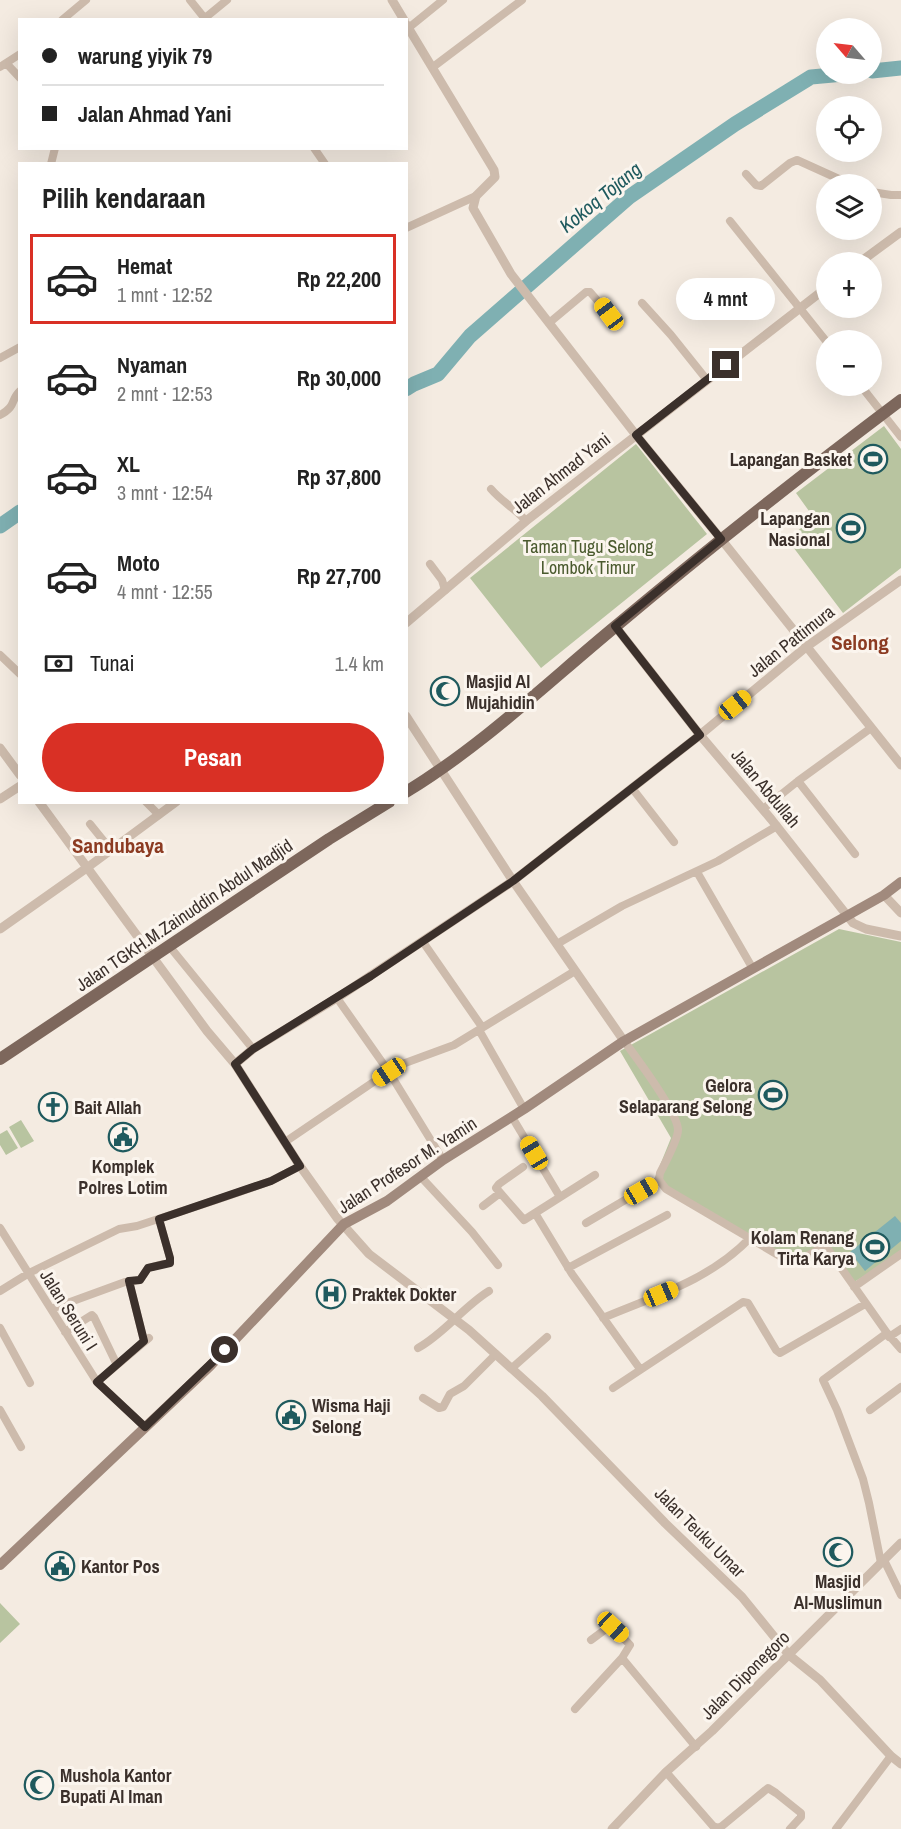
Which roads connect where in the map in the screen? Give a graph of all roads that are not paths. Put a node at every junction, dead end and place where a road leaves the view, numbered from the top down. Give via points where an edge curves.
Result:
1 (86, 0) edge
2 (190, 0) edge
3 (228, 0) edge
4 (392, 0) edge
5 (443, 0) edge
6 (522, 0) edge
7 (64, 18) edge
8 (204, 18) edge
9 (206, 18) edge
10 (402, 18) edge
11 (408, 25) edge
12 (408, 29) edge
13 (18, 55) edge
14 (4, 65) edge
15 (433, 67) junction
16 (18, 76) edge
17 (746, 174) dead end
18 (828, 174) edge
19 (882, 194) edge
20 (901, 195) edge
21 (476, 196) junction
22 (730, 220) dead end
23 (408, 227) edge
24 (901, 232) edge
25 (874, 252) edge
26 (816, 296) edge
27 (642, 303) dead end
28 (801, 308) junction
29 (609, 314) dead end
30 (546, 320) junction
31 (818, 330) edge
32 (18, 347) edge
33 (0, 358) edge
34 (707, 380) junction
35 (18, 393) edge
36 (869, 396) edge
37 (901, 400) edge
38 (883, 414) junction
39 (0, 415) edge
40 (636, 435) junction
41 (901, 437) edge
42 (491, 489) dead end
43 (526, 521) junction
44 (721, 539) junction
45 (430, 564) dead end
46 (901, 580) edge
47 (446, 590) junction
48 (408, 621) edge
49 (615, 626) junction
50 (806, 647) junction
51 (0, 655) edge
52 (18, 672) edge
53 (408, 719) edge
54 (871, 728) junction
55 (700, 735) junction
56 (0, 748) edge
57 (901, 765) edge
58 (441, 771) junction
59 (18, 772) edge
60 (798, 781) junction
61 (18, 787) edge
62 (632, 788) junction
63 (408, 791) edge
64 (0, 799) edge
65 (41, 804) edge
66 (148, 804) edge
67 (173, 804) edge
68 (385, 804) edge
69 (763, 809) junction
70 (159, 815) junction
71 (90, 824) dead end
72 (777, 826) junction
73 (674, 842) dead end
74 (111, 850) junction
75 (855, 854) dead end
76 (88, 867) junction
77 (697, 872) junction
78 (513, 881) junction
79 (901, 882) edge
80 (884, 895) junction
81 (901, 913) edge
82 (846, 916) junction
83 (0, 929) edge
84 (901, 936) edge
85 (423, 942) junction
86 (557, 944) junction
87 (170, 947) junction
88 (155, 957) junction
89 (753, 969) junction
90 (575, 971) junction
91 (337, 998) junction
92 (481, 1028) junction
93 (624, 1041) junction
94 (253, 1049) junction
95 (0, 1059) edge
96 (235, 1064) junction
97 (389, 1072) junction
98 (524, 1109) junction
99 (512, 1117) junction
100 (285, 1142) junction
101 (443, 1160) junction
102 (300, 1166) junction
103 (523, 1167) dead end
104 (595, 1174) dead end
105 (421, 1177) junction
106 (659, 1180) junction
107 (500, 1193) junction
108 (560, 1197) junction
109 (483, 1206) dead end
110 (535, 1213) junction
111 (667, 1215) dead end
112 (159, 1219) junction
113 (586, 1223) dead end
114 (344, 1224) junction
115 (0, 1228) edge
116 (750, 1238) junction
117 (901, 1254) edge
118 (498, 1265) dead end
119 (568, 1268) junction
120 (29, 1273) junction
121 (129, 1281) junction
122 (854, 1287) junction
123 (0, 1291) edge
124 (489, 1291) dead end
125 (865, 1304) junction
126 (51, 1310) junction
127 (603, 1318) junction
128 (454, 1320) junction
129 (0, 1328) edge
130 (901, 1329) edge
131 (65, 1332) junction
132 (888, 1335) junction
133 (547, 1337) dead end
134 (418, 1348) dead end
135 (901, 1349) edge
136 (496, 1354) junction
137 (117, 1365) junction
138 (512, 1368) junction
139 (639, 1370) junction
140 (97, 1382) junction
141 (30, 1383) dead end
142 (901, 1387) edge
143 (613, 1388) dead end
144 (423, 1398) dead end
145 (0, 1410) edge
146 (870, 1410) dead end
147 (145, 1427) junction
148 (21, 1447) dead end
149 (901, 1543) edge
150 (882, 1561) junction
151 (0, 1565) edge
152 (901, 1595) edge
153 (591, 1640) dead end
154 (789, 1655) junction
155 (622, 1658) junction
156 (575, 1709) dead end
157 (696, 1747) junction
158 (891, 1756) junction
159 (901, 1764) edge
160 (666, 1772) junction
161 (612, 1829) edge
162 (790, 1829) edge
163 (836, 1829) edge

1 - 7 street
2 - 8 street
3 - 9 street
4 - 10 street
5 - 11 street
6 - 15 street
12 - 15 street
13 - 14 street
14 - 16 street
15 - 21 street via 495,174
17 - 18 street via 761,186 797,160
19 - 20 street
21 - 23 street
21 - 30 street via 475,215
22 - 28 street
24 - 25 street
26 - 28 street, Jalan Ahmad Yani
27 - 34 street
28 - 31 street
28 - 34 street, Jalan Ahmad Yani
29 - 30 street via 595,295 586,292
30 - 40 street
32 - 33 street
34 - 40 street, Jalan Ahmad Yani
35 - 39 street via 11,408
36 - 38 street
37 - 38 main road
38 - 41 street
38 - 44 main road
40 - 43 street, Jalan Ahmad Yani
40 - 44 street
42 - 43 street
43 - 47 street, Jalan Ahmad Yani
44 - 49 main road
44 - 50 street
45 - 47 street
46 - 50 street, Jalan Pattimura
47 - 48 street, Jalan Ahmad Yani
49 - 55 street, Jalan Abdullah
49 - 58 main road
50 - 54 street
50 - 55 street, Jalan Pattimura
51 - 52 street
53 - 58 street
54 - 57 street
54 - 60 street
55 - 62 street, Jalan Pattimura
55 - 69 street, Jalan Abdullah
56 - 59 street
58 - 63 main road
58 - 78 street
60 - 69 street
60 - 75 street
61 - 64 street
62 - 73 street
62 - 78 street, Jalan Pattimura
65 - 76 street, Jalan Teuku Umar
66 - 70 street
67 - 70 street
68 - 87 main road, Jalan TGKH.M.Zainuddin Abdul Madjid
69 - 72 street, Jalan Abdullah
70 - 74 street
71 - 74 street
72 - 77 street
72 - 82 street, Jalan Abdullah
74 - 76 street
76 - 83 street
76 - 88 street, Jalan Teuku Umar
77 - 86 street via 622,906
77 - 89 street
78 - 85 street, Jalan Pattimura
78 - 86 street
79 - 80 main road, Jalan Profesor M. Yamin
80 - 81 street
80 - 82 main road, Jalan Profesor M. Yamin
82 - 84 street via 858,927
82 - 89 main road, Jalan Profesor M. Yamin
85 - 91 street, Jalan Pattimura
85 - 92 street
86 - 90 street
87 - 88 main road, Jalan TGKH.M.Zainuddin Abdul Madjid
87 - 94 street
88 - 95 main road, Jalan TGKH.M.Zainuddin Abdul Madjid
88 - 96 street, Jalan Teuku Umar
89 - 93 main road, Jalan Profesor M. Yamin
90 - 92 street
90 - 93 street
91 - 94 street, Jalan Pattimura
91 - 97 street
92 - 97 street via 454,1045 405,1061
92 - 98 street
93 - 98 main road, Jalan Profesor M. Yamin
93 - 106 street via 678,1127
94 - 96 street, Jalan Pattimura
96 - 100 street, Jalan Teuku Umar
97 - 100 street
97 - 101 street
98 - 99 main road, Jalan Profesor M. Yamin
99 - 101 main road, Jalan Profesor M. Yamin
99 - 108 street
100 - 102 street, Jalan Teuku Umar
101 - 105 main road, Jalan Profesor M. Yamin
102 - 112 street via 271,1181
102 - 114 street, Jalan Teuku Umar
103 - 107 street via 497,1186
104 - 108 street
105 - 114 main road, Jalan Profesor M. Yamin
105 - 118 street
106 - 113 street
106 - 116 street via 666,1190
107 - 109 street
107 - 110 street via 522,1219
108 - 110 street
110 - 119 street
111 - 119 street
112 - 120 street via 119,1229
112 - 121 street via 170,1263 148,1268 140,1280
114 - 128 street, Jalan Teuku Umar via 369,1254
114 - 147 main road, Jalan Profesor M. Yamin via 210,1366
115 - 120 street, Jalan Seruni I
116 - 122 street via 793,1262 825,1247
116 - 127 street via 727,1260 700,1277
117 - 122 street
119 - 127 street
120 - 123 street
120 - 126 street, Jalan Seruni I
121 - 126 street
121 - 137 street via 147,1340
122 - 125 street
124 - 128 street
125 - 132 street
125 - 139 street via 780,1353 743,1302
126 - 131 street, Jalan Seruni I
127 - 139 street
128 - 134 street
128 - 136 street, Jalan Teuku Umar
129 - 141 street
130 - 132 street
131 - 137 street via 92,1315
131 - 140 street, Jalan Seruni I
132 - 135 street
132 - 150 street via 823,1380 863,1479
133 - 138 street
136 - 138 street, Jalan Teuku Umar
136 - 144 street via 450,1395 443,1407
137 - 140 street
138 - 154 street, Jalan Teuku Umar via 742,1597
139 - 143 street
140 - 147 street, Jalan Seruni I
142 - 146 street
145 - 148 street
147 - 151 main road, Jalan Profesor M. Yamin
149 - 150 street, Jalan Diponegoro
150 - 152 street
150 - 154 street, Jalan Diponegoro
153 - 155 street via 613,1627 630,1645
154 - 157 street, Jalan Diponegoro
154 - 158 street, Jalan Teuku Umar via 820,1680
155 - 156 street
155 - 157 street
157 - 160 street, Jalan Diponegoro
158 - 159 street, Jalan Teuku Umar
158 - 163 street
160 - 161 street, Jalan Diponegoro
160 - 162 street via 713,1826 722,1826 768,1788 801,1813

